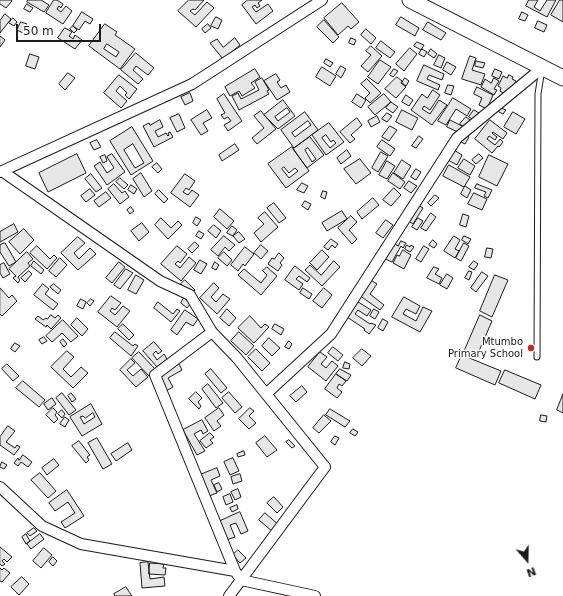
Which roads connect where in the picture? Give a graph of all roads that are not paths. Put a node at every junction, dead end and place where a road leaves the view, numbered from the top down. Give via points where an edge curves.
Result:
1 (322, 0) edge
2 (410, 0) edge
3 (542, 68) junction
4 (563, 78) edge
5 (1, 172) edge
6 (212, 332) junction
7 (537, 357) dead end
8 (266, 394) junction
9 (0, 487) edge
10 (238, 576) junction
11 (229, 596) edge
12 (314, 596) edge

1 - 5 street via 192,84
2 - 3 street
3 - 4 street
3 - 7 lane via 538,94
3 - 8 street via 457,138 331,334
5 - 6 street via 160,281 190,295
6 - 8 street
6 - 10 street via 155,375
8 - 10 street via 325,466
9 - 10 street via 42,526 81,544
10 - 11 street
10 - 12 street

